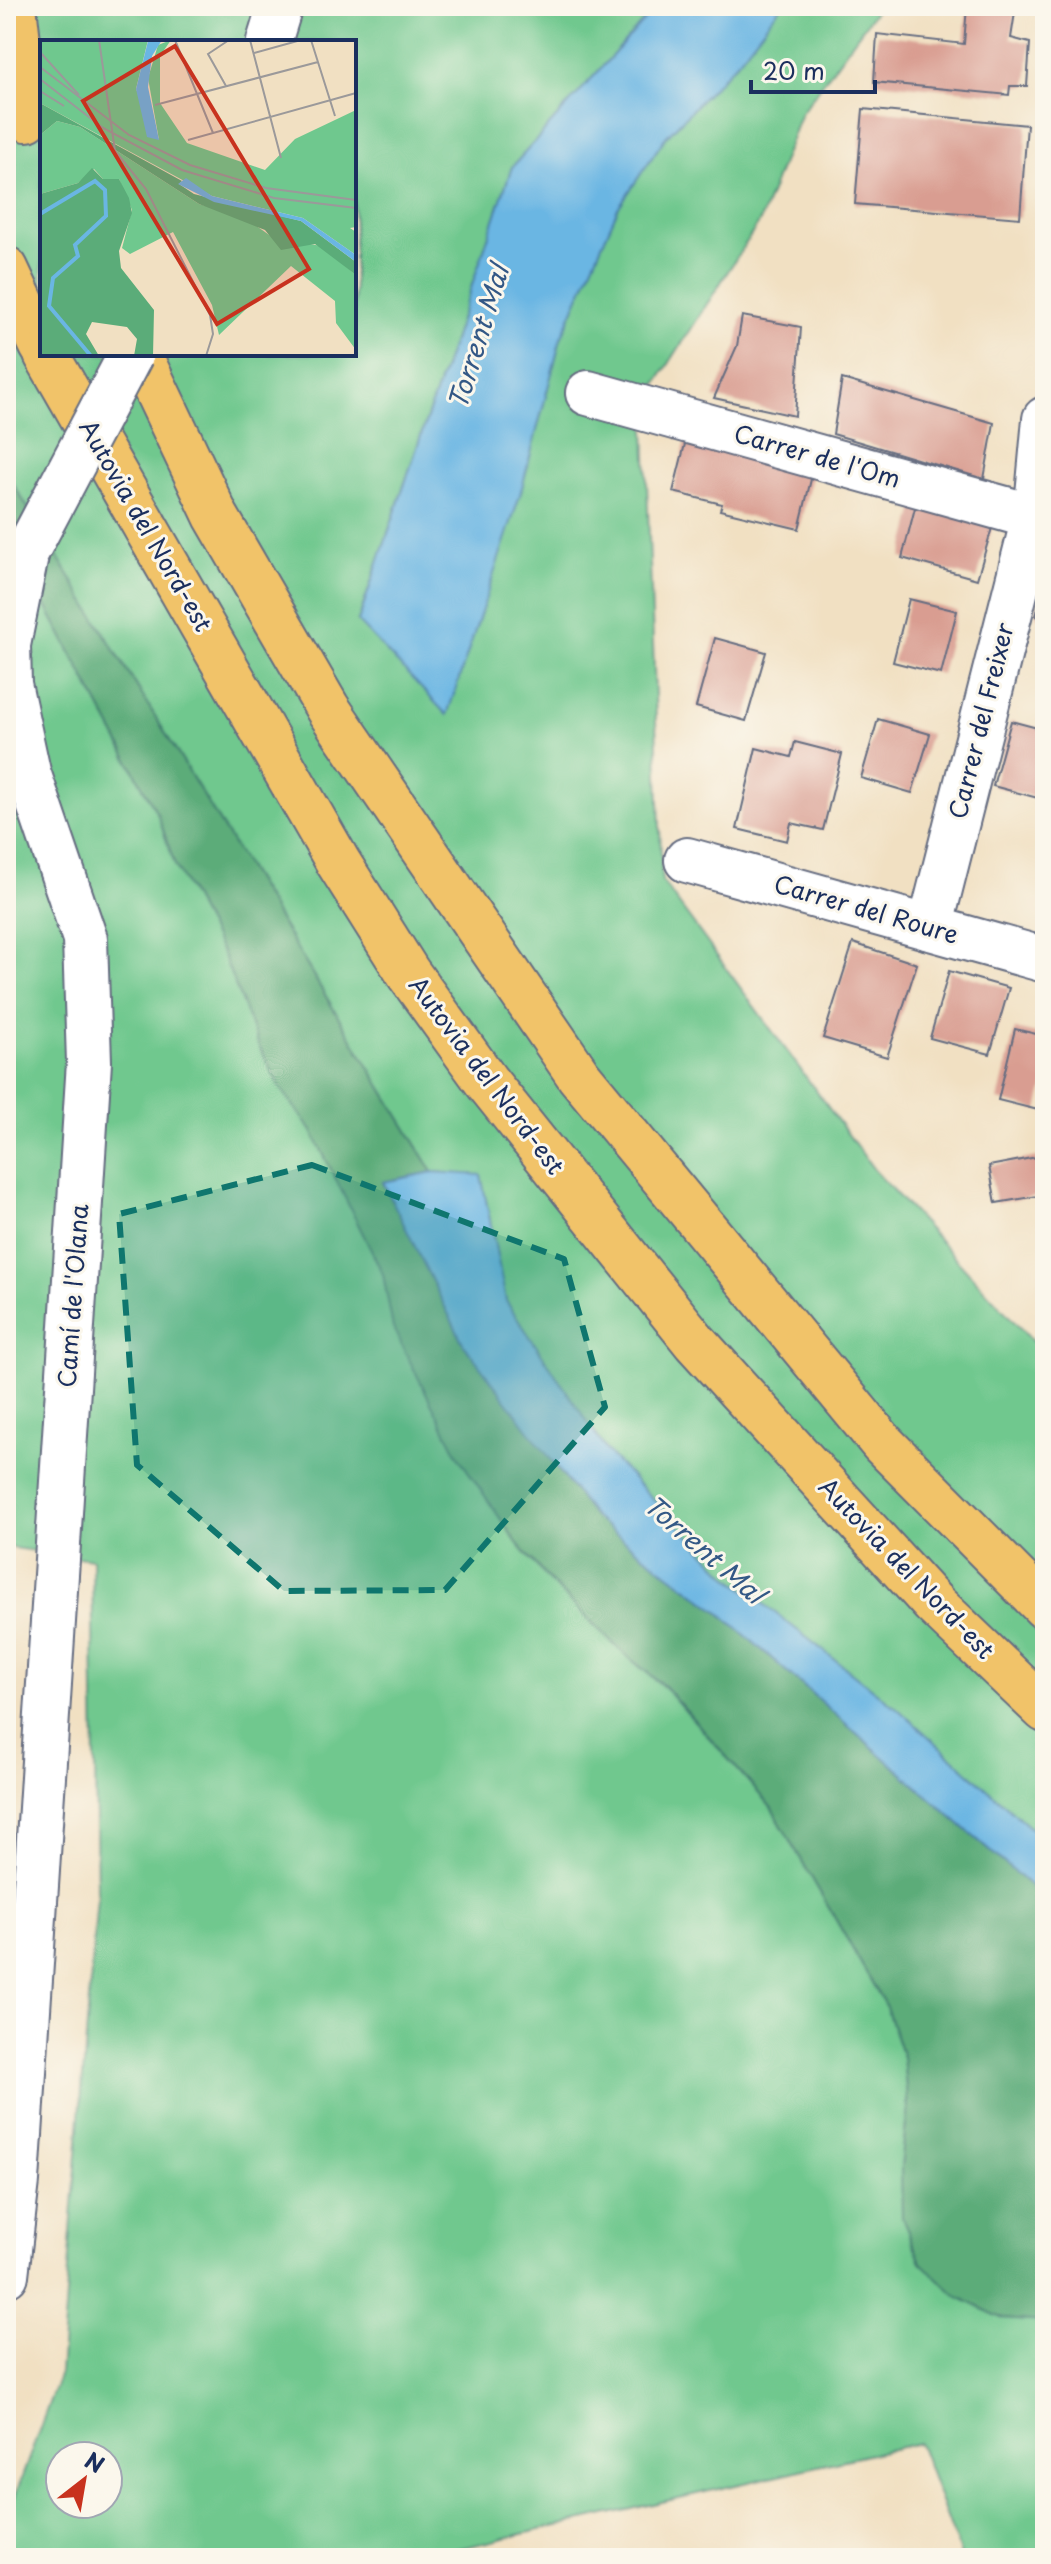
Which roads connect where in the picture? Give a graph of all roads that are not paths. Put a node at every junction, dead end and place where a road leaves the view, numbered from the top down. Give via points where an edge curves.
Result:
1 (14, 6) edge
2 (280, 6) edge
3 (270, 40) edge
4 (6, 69) edge
5 (34, 134) edge
6 (6, 269) edge
7 (6, 289) edge
8 (40, 342) edge
9 (48, 356) edge
10 (130, 356) edge
11 (140, 356) edge
12 (588, 393) dead end
13 (1045, 419) edge
14 (1040, 519) edge
15 (687, 860) dead end
16 (930, 928) junction
17 (1045, 960) edge
18 (1045, 1607) edge
19 (1045, 1710) edge
20 (6, 2275) edge

1 - 5 highway
2 - 3 street
4 - 5 highway
6 - 8 highway, Autovia del Nord-est
7 - 8 highway
9 - 19 highway, Autovia del Nord-est via 338,862 408,973 486,1081 695,1342 933,1603
10 - 20 street, Camí de l'Olana, bridge via 27,551 8,645 9,684 28,772 85,939 89,1062 17,2181
11 - 18 highway via 216,516 328,709 579,1076 882,1443
12 - 14 street, Carrer de l'Om
13 - 14 street, Carrer del Freixer
14 - 16 street, Carrer del Freixer
15 - 16 street, Carrer del Roure
16 - 17 street, Carrer del Roure

